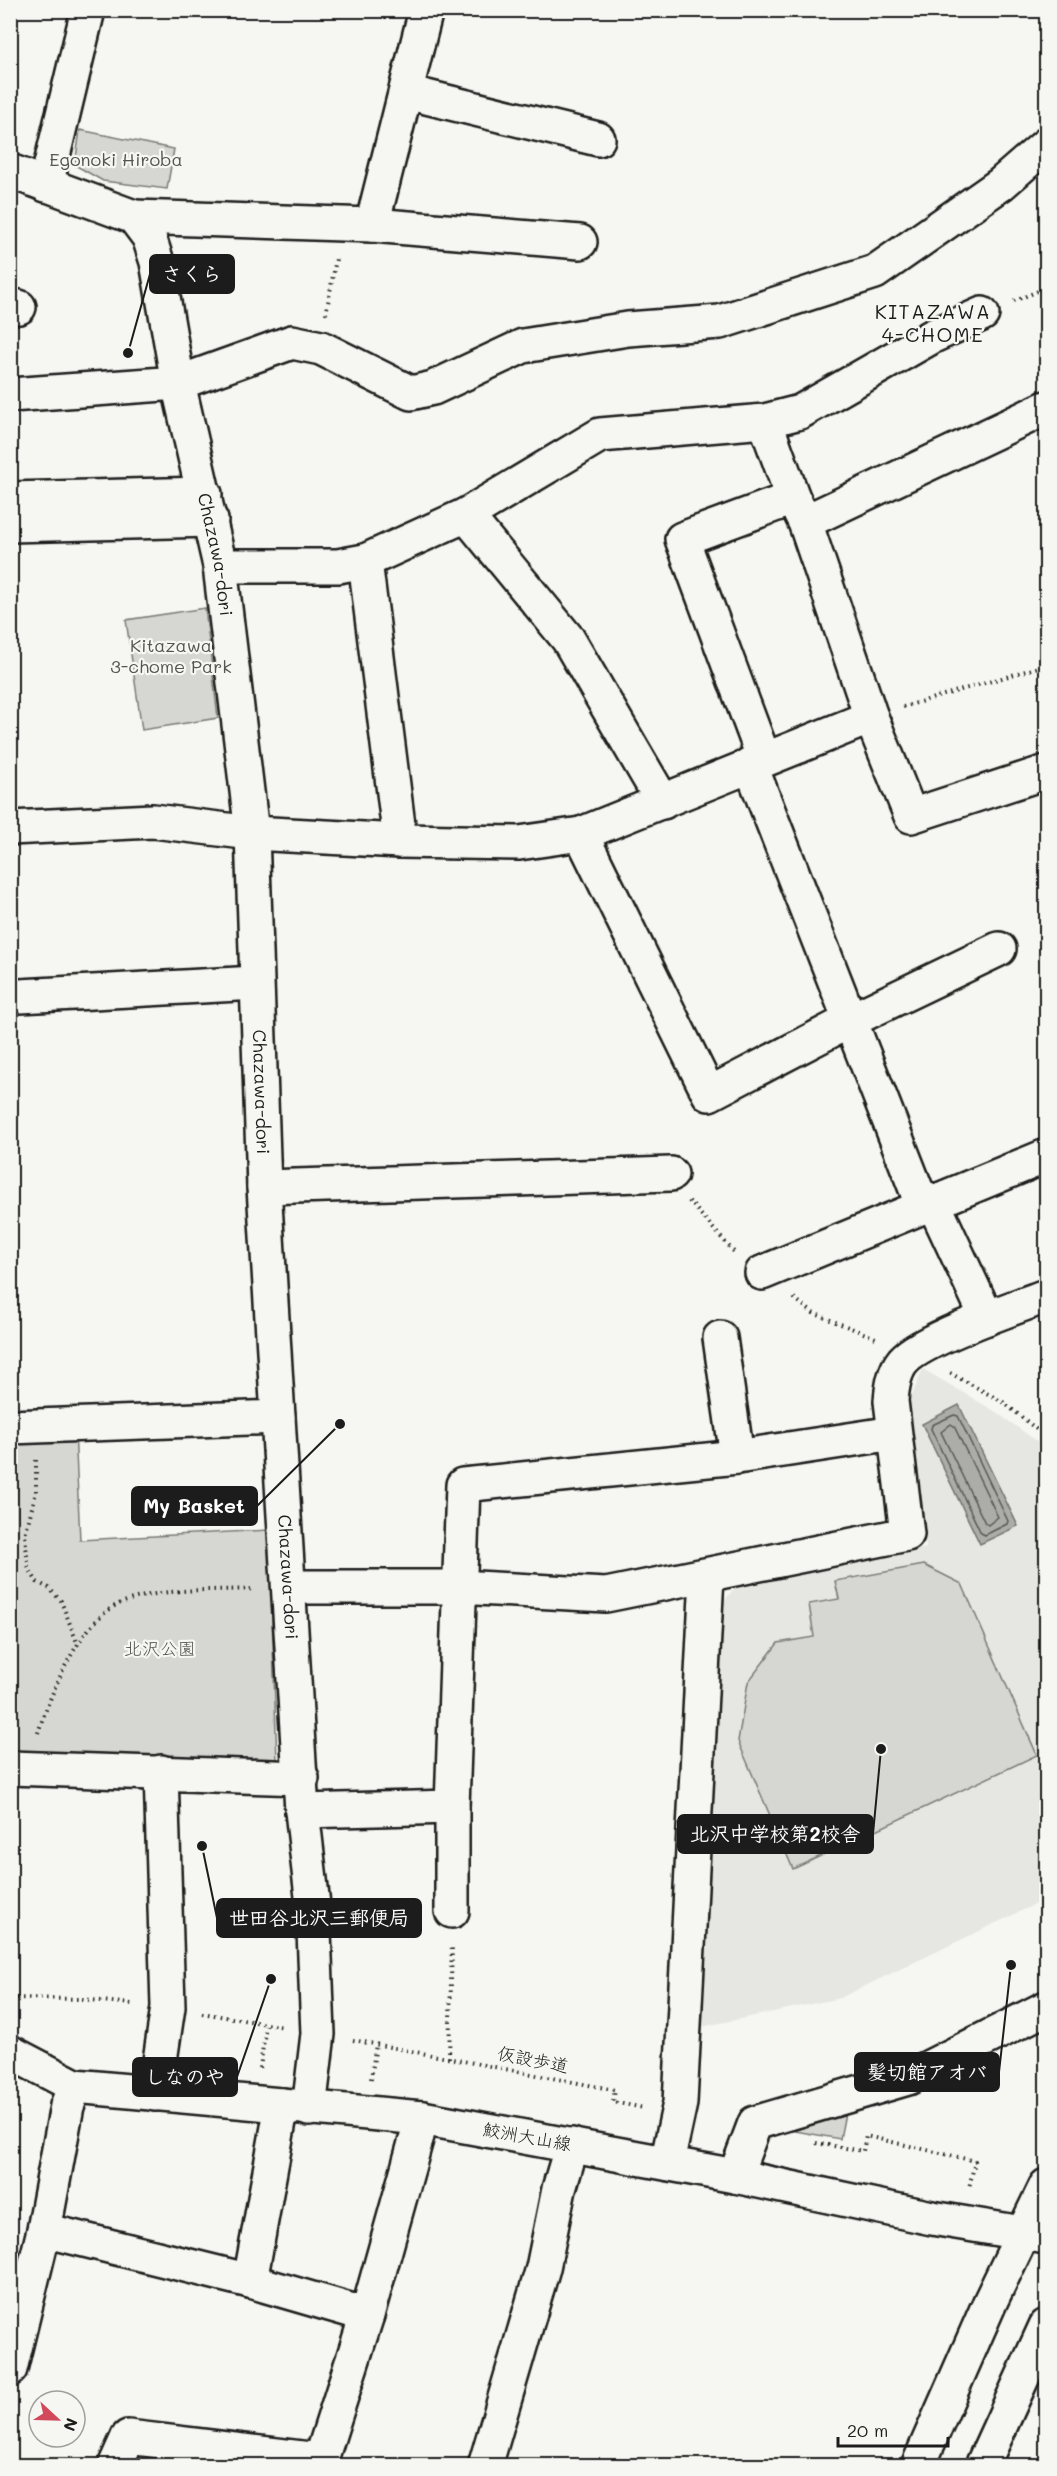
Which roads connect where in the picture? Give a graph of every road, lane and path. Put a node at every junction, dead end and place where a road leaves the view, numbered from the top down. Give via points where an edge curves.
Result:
1 (88, 10) edge
2 (426, 10) edge
3 (406, 92) junction
4 (598, 139) dead end
5 (1047, 145) edge
6 (10, 171) edge
7 (46, 185) junction
8 (134, 218) junction
9 (357, 224) junction
10 (580, 242) dead end
11 (982, 314) dead end
12 (306, 345) junction
13 (178, 383) junction
14 (10, 395) edge
15 (1047, 408) edge
16 (765, 421) junction
17 (10, 499) edge
18 (208, 507) junction
19 (799, 510) junction
20 (466, 515) junction
21 (10, 525) edge
22 (365, 561) junction
23 (220, 566) junction
24 (1047, 665) edge
25 (871, 717) junction
26 (757, 762) junction
27 (1047, 771) edge
28 (663, 802) junction
29 (10, 828) edge
30 (252, 834) junction
31 (581, 834) junction
32 (400, 841) junction
33 (999, 949) dead end
34 (256, 983) junction
35 (20, 996) dead end
36 (849, 1021) junction
37 (1047, 1156) edge
38 (671, 1174) dead end
39 (264, 1187) junction
40 (933, 1202) junction
41 (762, 1273) dead end
42 (1047, 1296) edge
43 (987, 1318) junction
44 (720, 1338) dead end
45 (912, 1352) junction
46 (278, 1417) junction
47 (23, 1426) edge
48 (894, 1433) junction
49 (1047, 1437) edge
50 (737, 1457) junction
51 (707, 1576) junction
52 (459, 1587) junction
53 (273, 1588) junction
54 (78, 1645) junction
55 (22, 1768) edge
56 (161, 1772) junction
57 (302, 1779) junction
58 (452, 1807) junction
59 (302, 1811) junction
60 (313, 1905) junction
61 (395, 1905) dead end
62 (452, 1911) joint
63 (10, 1998) edge
64 (168, 2007) junction
65 (1047, 2008) edge
66 (266, 2024) junction
67 (318, 2034) junction
68 (376, 2044) junction
69 (10, 2052) edge
70 (449, 2058) junction
71 (259, 2075) dead end
72 (371, 2082) dead end
73 (75, 2086) junction
74 (155, 2094) junction
75 (296, 2107) junction
76 (677, 2115) junction
77 (422, 2118) junction
78 (808, 2142) dead end
79 (572, 2145) junction
80 (667, 2163) junction
81 (735, 2176) junction
82 (1047, 2186) edge
83 (969, 2188) dead end
84 (44, 2230) junction
85 (1036, 2235) edge
86 (250, 2281) junction
87 (367, 2315) junction
88 (1047, 2325) edge
89 (10, 2369) edge
90 (319, 2463) edge
91 (115, 2466) edge
92 (484, 2466) edge
93 (918, 2466) edge
94 (982, 2466) edge

1 - 7 street
2 - 3 street
3 - 4 street
3 - 9 street
5 - 12 street via 1000,184 875,272 720,322 627,329 523,346 433,388 411,393
6 - 7 street
7 - 8 street
8 - 9 street
8 - 13 street, Chazawa-dori via 149,237 157,262
9 - 10 street
9 - 12 path
11 - 16 street via 933,336 800,412
12 - 13 street
13 - 14 street
13 - 18 street, Chazawa-dori
15 - 19 street
16 - 19 street
16 - 20 street via 600,435
17 - 18 street
18 - 21 street
18 - 23 street, Chazawa-dori
19 - 25 street
19 - 26 street via 682,539
20 - 22 street
20 - 28 street via 568,639
22 - 23 street via 338,566
22 - 32 street
23 - 30 street, Chazawa-dori
24 - 25 path
25 - 26 street
25 - 27 street via 910,816
26 - 28 street
26 - 36 street
28 - 31 street
29 - 30 street via 153,821
30 - 32 street
30 - 34 street, Chazawa-dori
31 - 32 street via 519,843
31 - 36 street via 709,1094
33 - 36 street
34 - 35 street
34 - 39 street, Chazawa-dori
36 - 40 street via 918,1194
37 - 40 street
38 - 39 street
39 - 46 street, Chazawa-dori
40 - 41 street
40 - 43 street
42 - 43 street
43 - 45 street
44 - 50 street
45 - 48 street via 901,1363 893,1382
45 - 49 path via 1003,1402
46 - 47 street
46 - 53 street, Chazawa-dori
47 - 54 path via 36,1491 25,1535 28,1567 37,1582 49,1587 61,1601
48 - 50 street
48 - 51 street via 907,1534
50 - 52 street via 463,1485
51 - 52 street via 606,1595
51 - 76 street
52 - 53 street
52 - 58 street
53 - 54 path via 147,1596 120,1604 96,1619
53 - 57 street, Chazawa-dori
54 - 55 path
55 - 56 street
56 - 57 street
56 - 64 street
57 - 59 street, Chazawa-dori
58 - 59 street
58 - 62 street
59 - 60 street, Chazawa-dori
60 - 61 path
60 - 67 street, Chazawa-dori
62 - 70 path
63 - 64 path, 仮設歩道 via 81,1999
64 - 66 path, 仮設歩道
64 - 74 street
65 - 81 street via 908,2078 755,2124
66 - 67 path, 仮設歩道
66 - 71 path
67 - 68 path, 仮設歩道
67 - 75 street, Chazawa-dori
68 - 70 path, 仮設歩道
68 - 72 path
69 - 73 street, 鮫洲大山線
70 - 76 path, 仮設歩道 via 615,2090 613,2102
73 - 74 street, 鮫洲大山線
73 - 84 street via 67,2106
74 - 75 street, 鮫洲大山線
75 - 77 street, 鮫洲大山線
75 - 86 street, Chazawa-dori
76 - 80 street
77 - 79 street, 鮫洲大山線
77 - 87 street
78 - 83 path via 863,2151 866,2136 975,2161
79 - 80 street, 鮫洲大山線
79 - 92 street via 543,2268
80 - 81 street, 鮫洲大山線
81 - 85 street, 鮫洲大山線 via 932,2218
82 - 85 street
84 - 86 street
84 - 89 street
85 - 93 street via 991,2300
86 - 87 street
87 - 90 street
88 - 94 street
90 - 91 street via 129,2437

